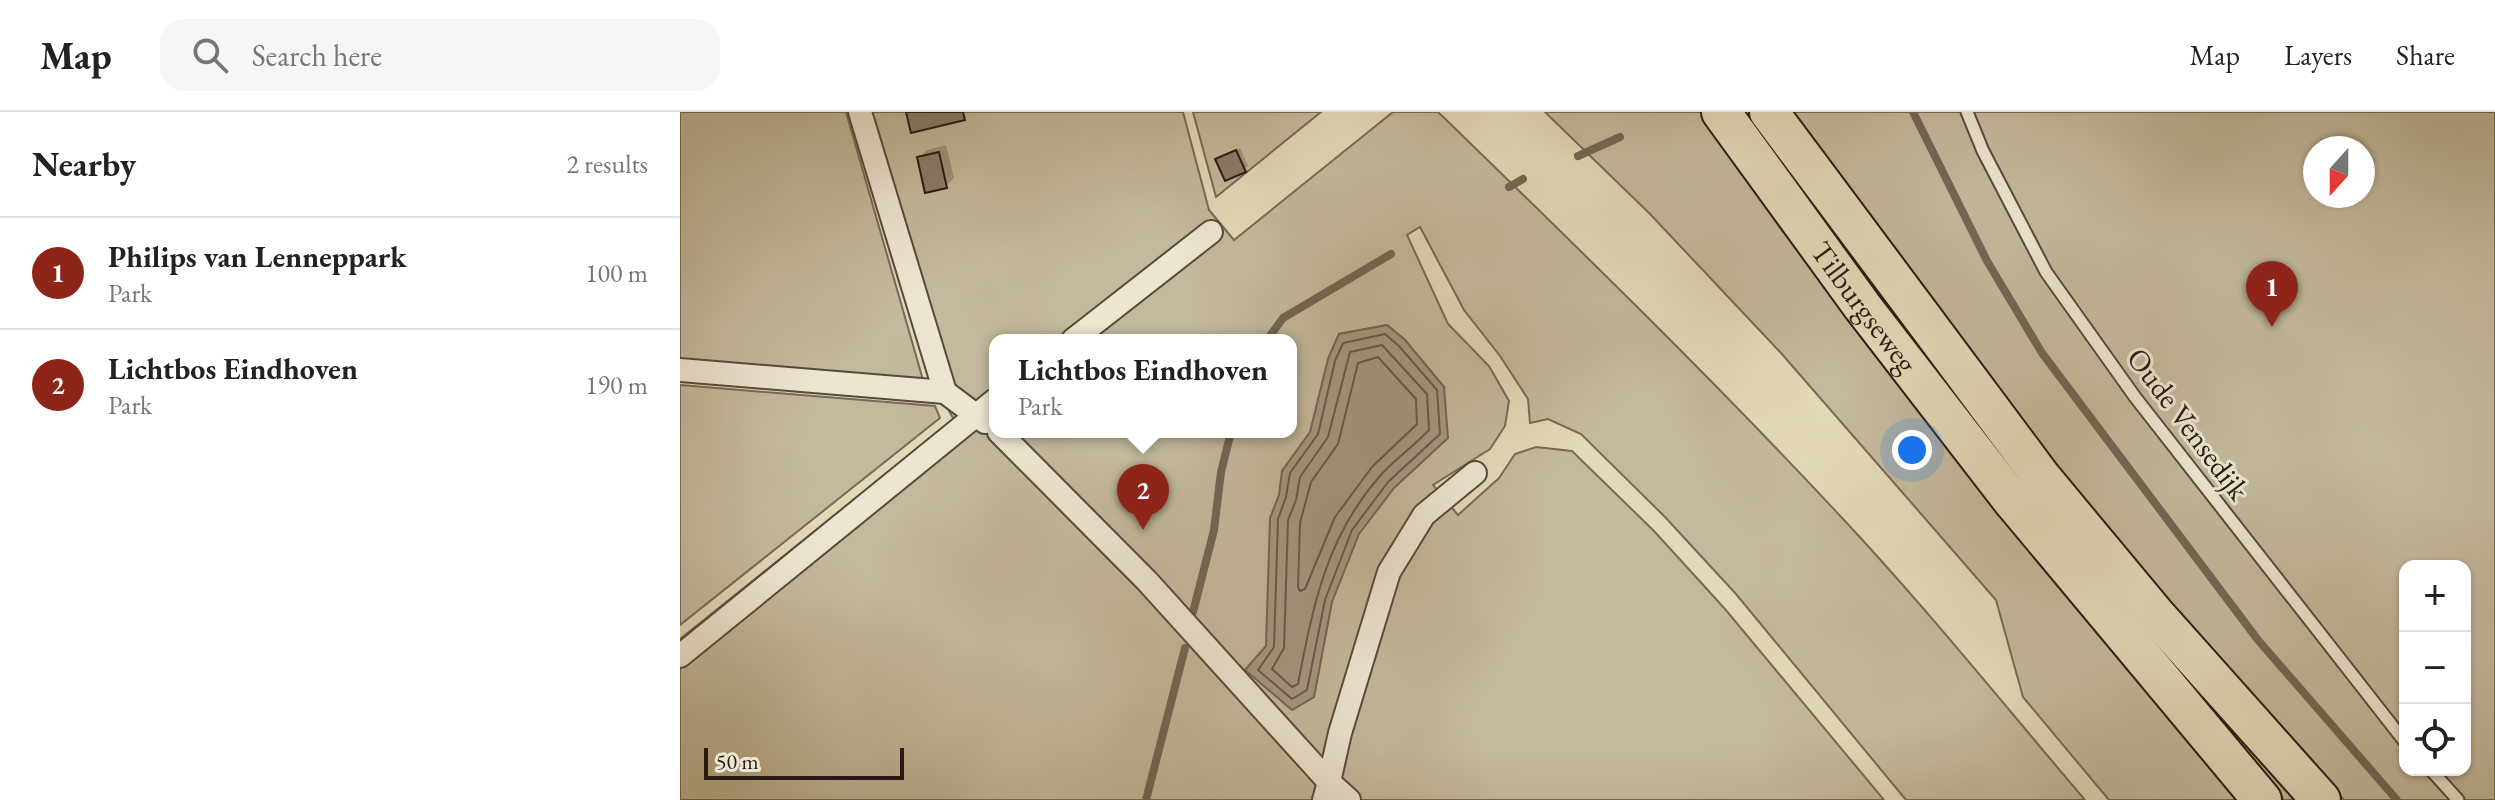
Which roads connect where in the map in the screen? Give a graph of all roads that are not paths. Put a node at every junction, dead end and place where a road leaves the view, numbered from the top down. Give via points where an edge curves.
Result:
1 (860, 112) edge
2 (1721, 112) edge
3 (1769, 112) edge
4 (1967, 112) edge
5 (1211, 232) dead end
6 (1081, 334) edge
7 (680, 370) edge
8 (945, 392) junction
9 (989, 404) edge
10 (975, 414) junction
11 (989, 424) edge
12 (1005, 438) edge
13 (1475, 473) dead end
14 (2027, 488) junction
15 (680, 656) edge
16 (2399, 734) edge
17 (2436, 776) edge
18 (1326, 791) edge
19 (1349, 800) edge
20 (2262, 800) edge
21 (2321, 800) edge
22 (2458, 800) edge

1 - 8 street
2 - 14 highway, Tilburgseweg via 1862,306
3 - 14 highway, Tilburgseweg
4 - 16 lane, Oude Vensedijk via 2046,272 2135,397
5 - 6 street
7 - 8 street
8 - 10 street
9 - 10 street
10 - 11 street
10 - 15 street
12 - 18 street via 1147,581
13 - 18 street via 1424,515 1389,572
14 - 20 highway
14 - 21 highway via 2155,614
17 - 22 lane
18 - 19 street

